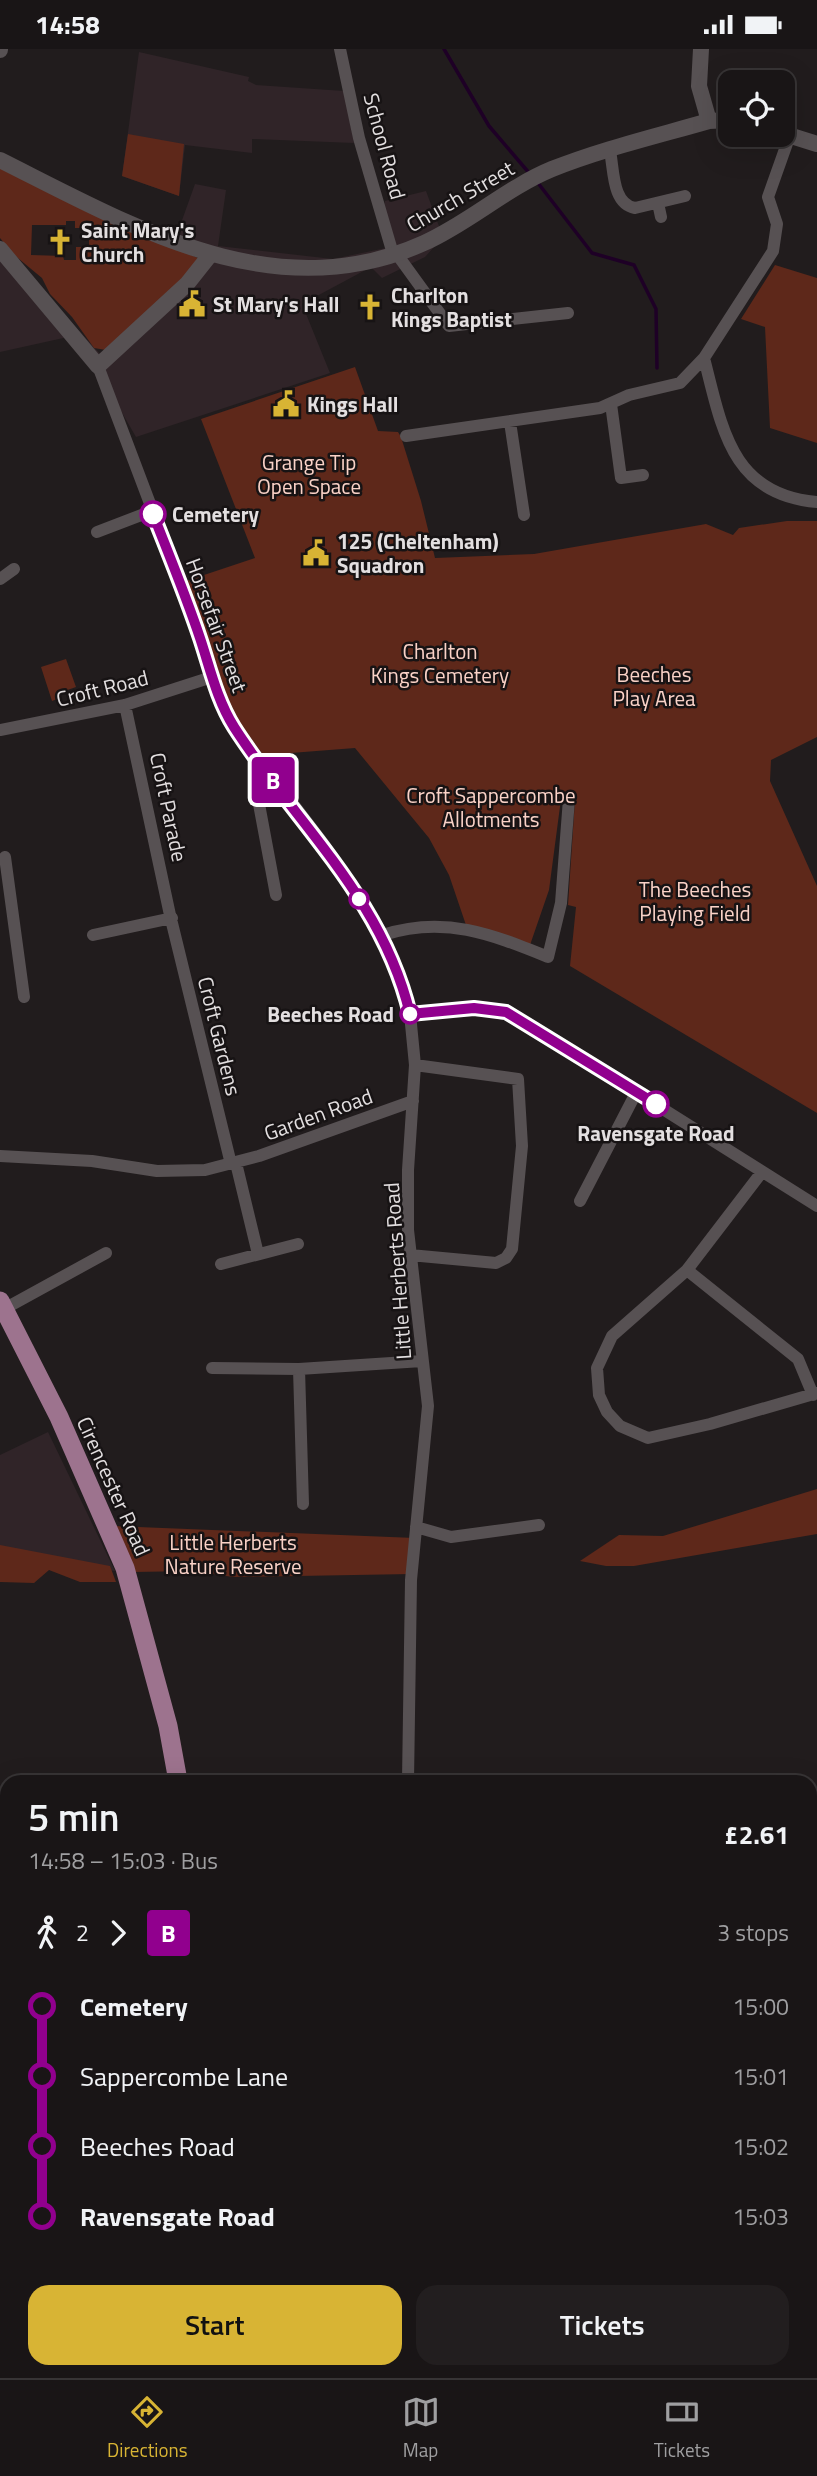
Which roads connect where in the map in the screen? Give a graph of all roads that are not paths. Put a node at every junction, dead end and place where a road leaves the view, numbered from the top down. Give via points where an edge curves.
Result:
1 (340, 49) edge
2 (701, 49) edge
3 (709, 121) junction
4 (718, 121) edge
5 (795, 137) edge
6 (817, 144) edge
7 (782, 147) edge
8 (610, 151) junction
9 (0, 160) edge
10 (685, 196) dead end
11 (658, 202) junction
12 (661, 216) dead end
13 (775, 243) junction
14 (790, 246) dead end
15 (0, 249) edge
16 (394, 254) junction
17 (210, 255) junction
18 (568, 313) dead end
19 (704, 358) junction
20 (98, 366) junction
21 (611, 404) junction
22 (510, 422) junction
23 (406, 436) dead end
24 (643, 475) dead end
25 (817, 502) edge
26 (152, 511) junction
27 (524, 515) dead end
28 (97, 532) dead end
29 (14, 569) dead end
30 (0, 579) edge
31 (212, 677) junction
32 (125, 705) junction
33 (0, 730) edge
34 (258, 760) junction
35 (569, 799) dead end
36 (5, 857) dead end
37 (276, 895) dead end
38 (6, 912) edge
39 (172, 918) junction
40 (93, 935) dead end
41 (383, 935) junction
42 (24, 997) dead end
43 (410, 1014) junction
44 (415, 1065) junction
45 (636, 1091) junction
46 (413, 1101) junction
47 (0, 1156) edge
48 (233, 1163) junction
49 (762, 1172) junction
50 (580, 1201) dead end
51 (817, 1206) edge
52 (298, 1244) dead end
53 (106, 1253) dead end
54 (258, 1254) junction
55 (410, 1255) junction
56 (221, 1264) dead end
57 (687, 1270) junction
58 (2, 1305) edge
59 (422, 1361) junction
60 (212, 1368) dead end
61 (299, 1370) junction
62 (815, 1394) edge
63 (303, 1504) dead end
64 (539, 1525) dead end
65 (416, 1527) junction
66 (177, 1775) edge
67 (408, 1775) edge

1 - 16 street, School Road via 359,138
2 - 3 street via 699,86
3 - 4 street, Church Street
3 - 8 street, Church Street
5 - 6 street
7 - 13 street via 768,197 775,215
8 - 11 street via 623,204 635,208
8 - 16 street, Church Street via 553,169 447,231
9 - 17 street, Church Street via 104,212
10 - 11 street
11 - 12 street
13 - 14 street
13 - 19 street via 770,259
15 - 20 street, Horsefair Street
16 - 17 street, Church Street via 312,269 253,265
16 - 18 street via 449,325
17 - 20 street via 187,284
19 - 21 street via 680,383
19 - 25 street via 727,442 740,464 776,493 796,501
20 - 26 street, Horsefair Street
21 - 22 street
21 - 24 street via 621,478
22 - 23 street
22 - 27 street
26 - 28 street
26 - 31 street, Horsefair Street
29 - 30 street
31 - 32 street, Croft Road
31 - 34 street, Horsefair Street via 233,725
32 - 33 street, Croft Road
32 - 39 street, Croft Gardens
34 - 37 street via 256,788
34 - 41 street, Little Herberts Road via 325,846
35 - 41 street via 561,903 548,957 449,926 419,925
36 - 38 street
38 - 42 street
39 - 40 street
39 - 48 street, Croft Gardens
41 - 43 street, Little Herberts Road
43 - 44 street, Little Herberts Road
43 - 45 street via 474,1008 506,1012
44 - 46 street, Little Herberts Road
44 - 55 street via 517,1079 522,1146 512,1249 506,1258 496,1263
45 - 49 street
45 - 50 street
46 - 48 street, Garden Road
46 - 55 street, Little Herberts Road via 408,1170
47 - 48 street, Garden Road via 173,1172
48 - 54 street
49 - 51 street
49 - 57 street
52 - 54 street
53 - 58 street
54 - 56 street
55 - 59 street, Little Herberts Road
57 - 62 street via 798,1359
57 - 62 street via 619,1328 602,1352 597,1386 613,1419 638,1436 655,1438
58 - 66 main road, Cirencester Road via 125,1567
59 - 61 street
59 - 65 street, Little Herberts Road via 428,1406
60 - 61 street
61 - 63 street
64 - 65 street via 451,1537
65 - 67 street, Little Herberts Road

